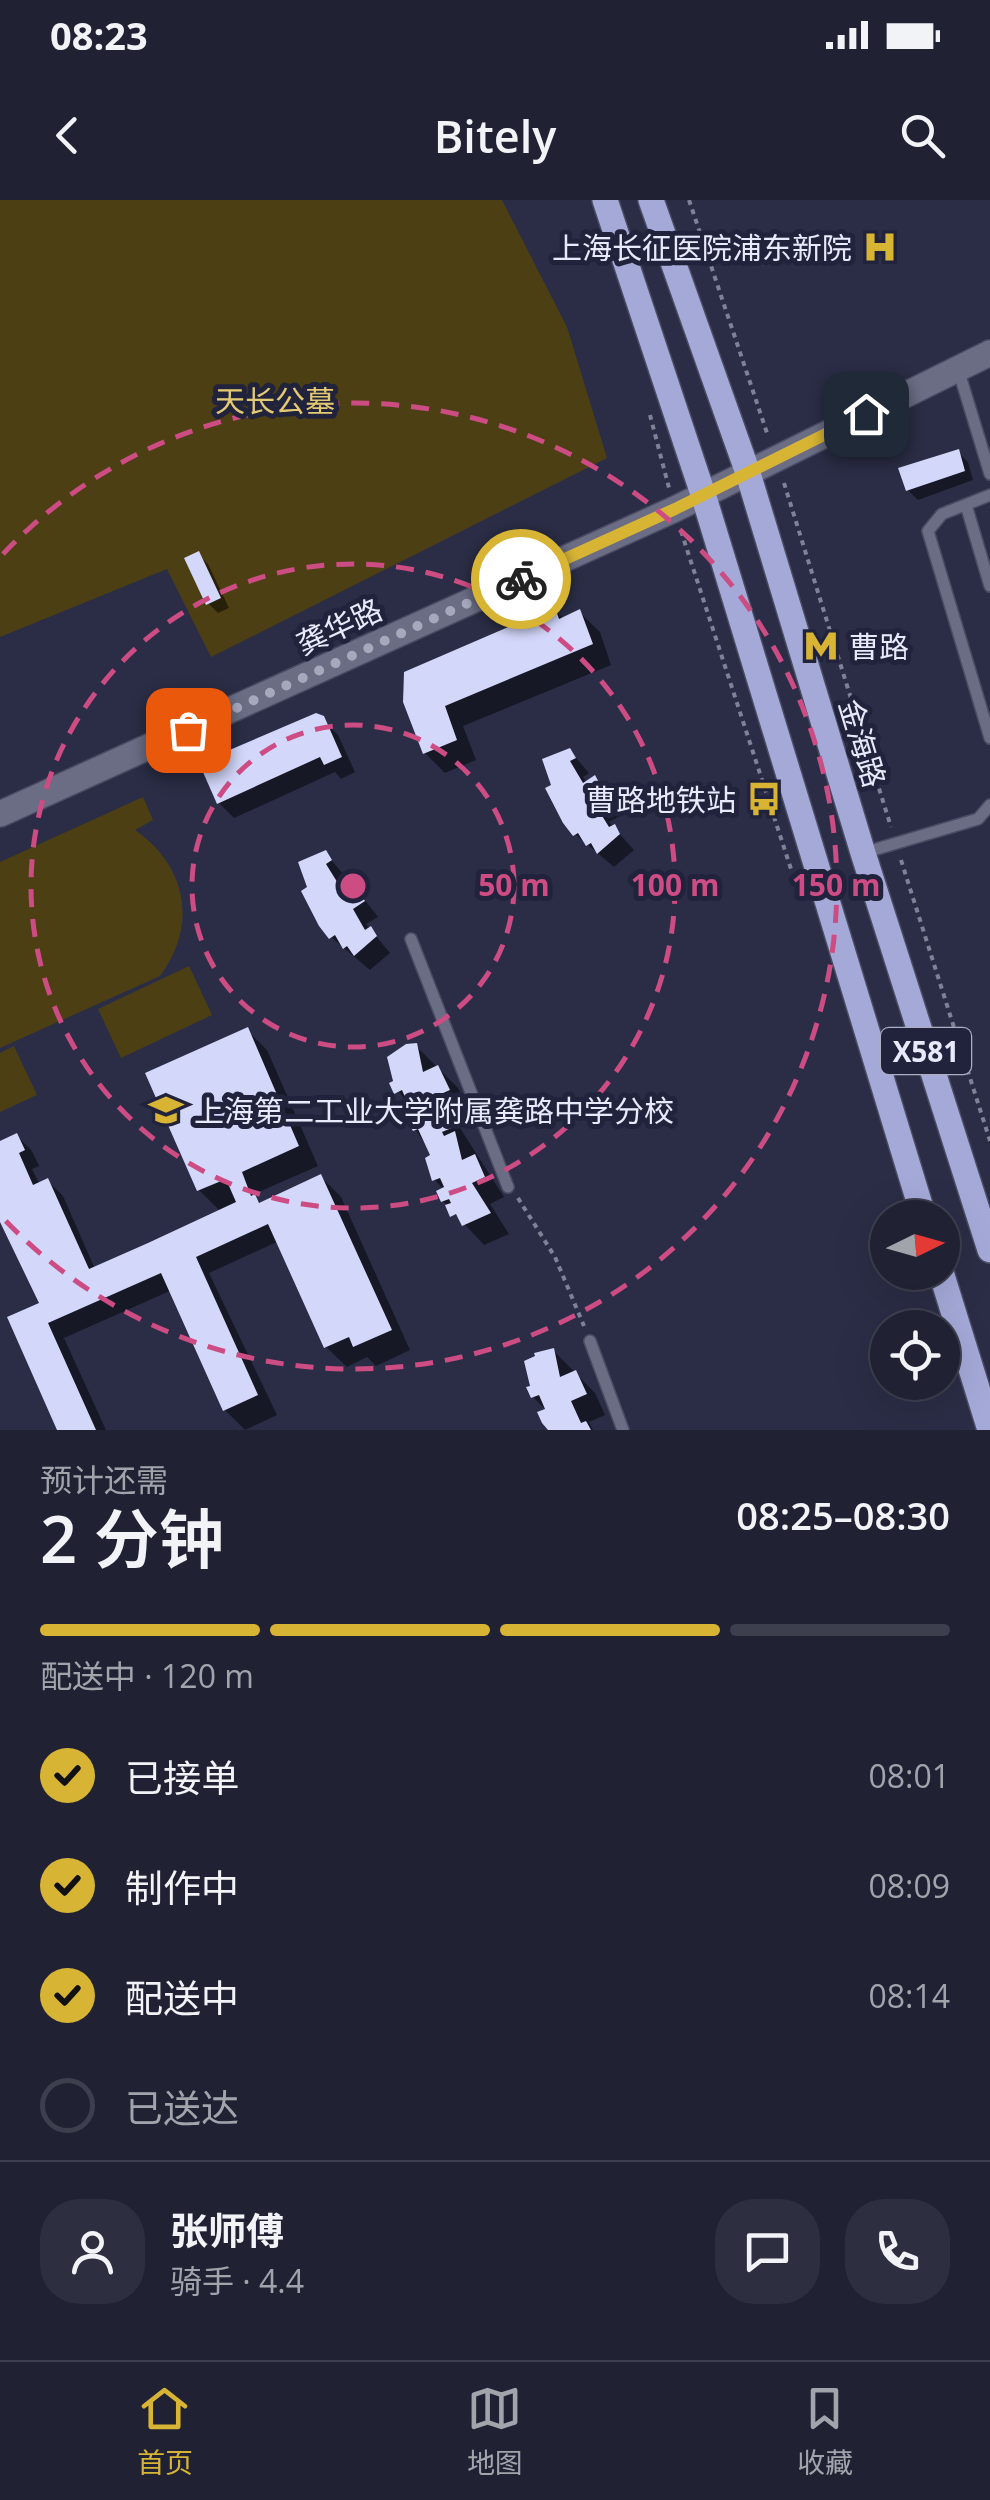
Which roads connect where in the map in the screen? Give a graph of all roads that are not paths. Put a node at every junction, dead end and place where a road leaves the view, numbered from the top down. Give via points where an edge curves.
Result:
1 (605, 200) edge
2 (651, 200) edge
3 (990, 354) edge
4 (958, 369) junction
5 (747, 470) junction
6 (990, 474) edge
7 (702, 494) junction
8 (990, 495) edge
9 (966, 505) junction
10 (990, 586) edge
11 (990, 738) edge
12 (990, 804) edge
13 (0, 814) edge
14 (863, 853) junction
15 (410, 939) dead end
16 (508, 1187) road end
17 (918, 1200) edge
18 (990, 1250) edge
19 (947, 1290) edge
20 (590, 1341) road end
21 (623, 1430) edge
22 (990, 1430) edge

1 - 7 main road, X581
2 - 5 main road, 金海路 / X581
3 - 4 street, 龚华路
4 - 5 street, 龚华路
4 - 6 lane
5 - 7 street, 龚华路
5 - 14 main road, 金海路 / X581
7 - 13 street, 龚华路
7 - 17 main road, X581
8 - 9 lane
9 - 10 lane
9 - 11 lane via 942,514 928,531
12 - 14 lane via 978,819
14 - 18 main road, 金海路 / X581
15 - 16 lane
19 - 22 main road
20 - 21 lane

